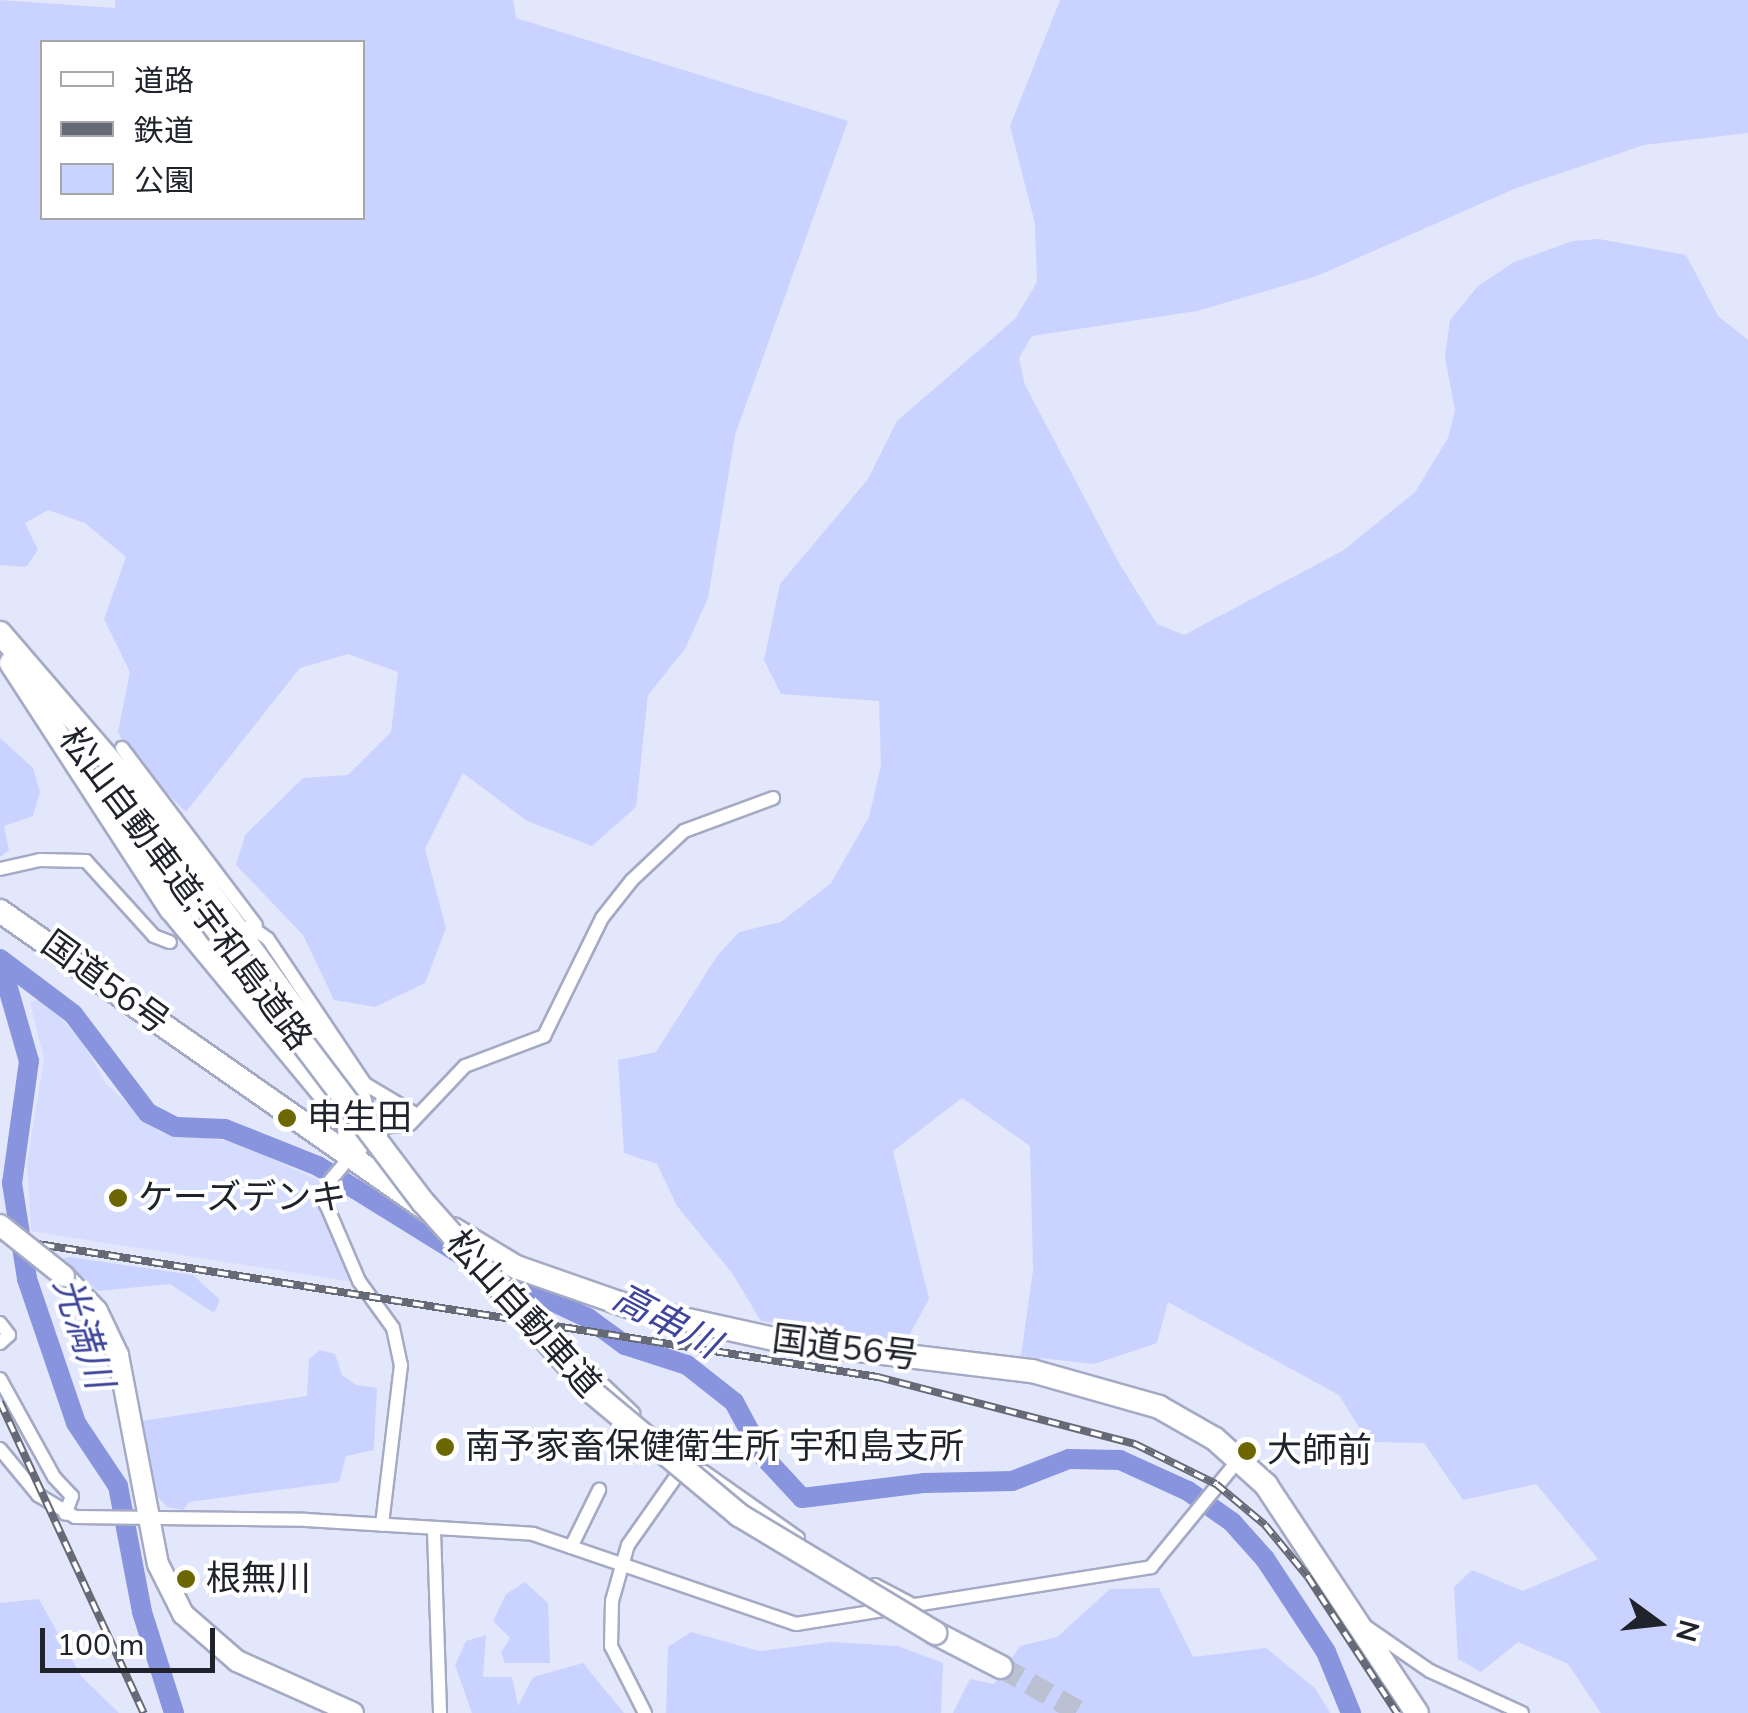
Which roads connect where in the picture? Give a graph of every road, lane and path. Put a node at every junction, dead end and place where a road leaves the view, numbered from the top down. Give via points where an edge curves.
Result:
1 (0, 633) edge
2 (6, 656) edge
3 (122, 748) dead end
4 (773, 798) dead end
5 (0, 869) edge
6 (0, 911) edge
7 (170, 942) dead end
8 (278, 1045) junction
9 (268, 1102) junction
10 (417, 1115) junction
11 (363, 1130) junction
12 (346, 1162) junction
13 (0, 1225) edge
14 (0, 1323) edge
15 (0, 1343) edge
16 (560, 1343) dead end
17 (0, 1378) edge
18 (0, 1449) edge
19 (1240, 1458) junction
20 (688, 1460) junction
21 (600, 1490) dead end
22 (65, 1514) junction
23 (133, 1518) junction
24 (382, 1526) junction
25 (434, 1531) junction
26 (571, 1547) junction
27 (620, 1564) junction
28 (913, 1605) junction
29 (1359, 1623) junction
30 (1001, 1668) tunnel mouth
31 (353, 1713) edge
32 (440, 1713) edge
33 (645, 1713) edge
34 (1417, 1713) edge
35 (1522, 1713) edge

1 - 11 highway via 90,732 195,868 359,1098
2 - 8 highway via 171,909
2 - 11 highway, 松山自動車道;宇和島道路, bridge
3 - 10 street via 365,1084
4 - 10 street via 684,831 602,918 549,1031 465,1066
5 - 7 street via 40,860 86,861 154,936
6 - 9 highway, 国道56号
8 - 9 highway via 293,1081 283,1098
8 - 11 highway
9 - 12 highway, 国道56号
10 - 11 street via 410,1124
11 - 12 highway
11 - 30 highway, 松山自動車道, bridge via 510,1305 625,1423 738,1515
12 - 19 highway, 国道56号 via 483,1250 560,1284 744,1334 1085,1382 1159,1408
12 - 24 street via 326,1204 340,1242 393,1328 401,1365
13 - 23 main road, bridge via 98,1311 118,1355
14 - 15 street via 10,1335
16 - 20 street
17 - 22 street via 54,1478 72,1496
18 - 22 street
19 - 28 street via 1151,1567
19 - 29 highway, 国道56号 via 1288,1512
20 - 27 street
20 - 28 street via 807,1544
21 - 26 street
22 - 23 street
23 - 24 street
23 - 31 main road via 192,1627 237,1661
24 - 25 street
25 - 26 street via 498,1529
25 - 32 street
26 - 27 street
27 - 28 street via 796,1624
27 - 33 street via 612,1646
29 - 34 highway, 国道56号
29 - 35 street via 1430,1671

